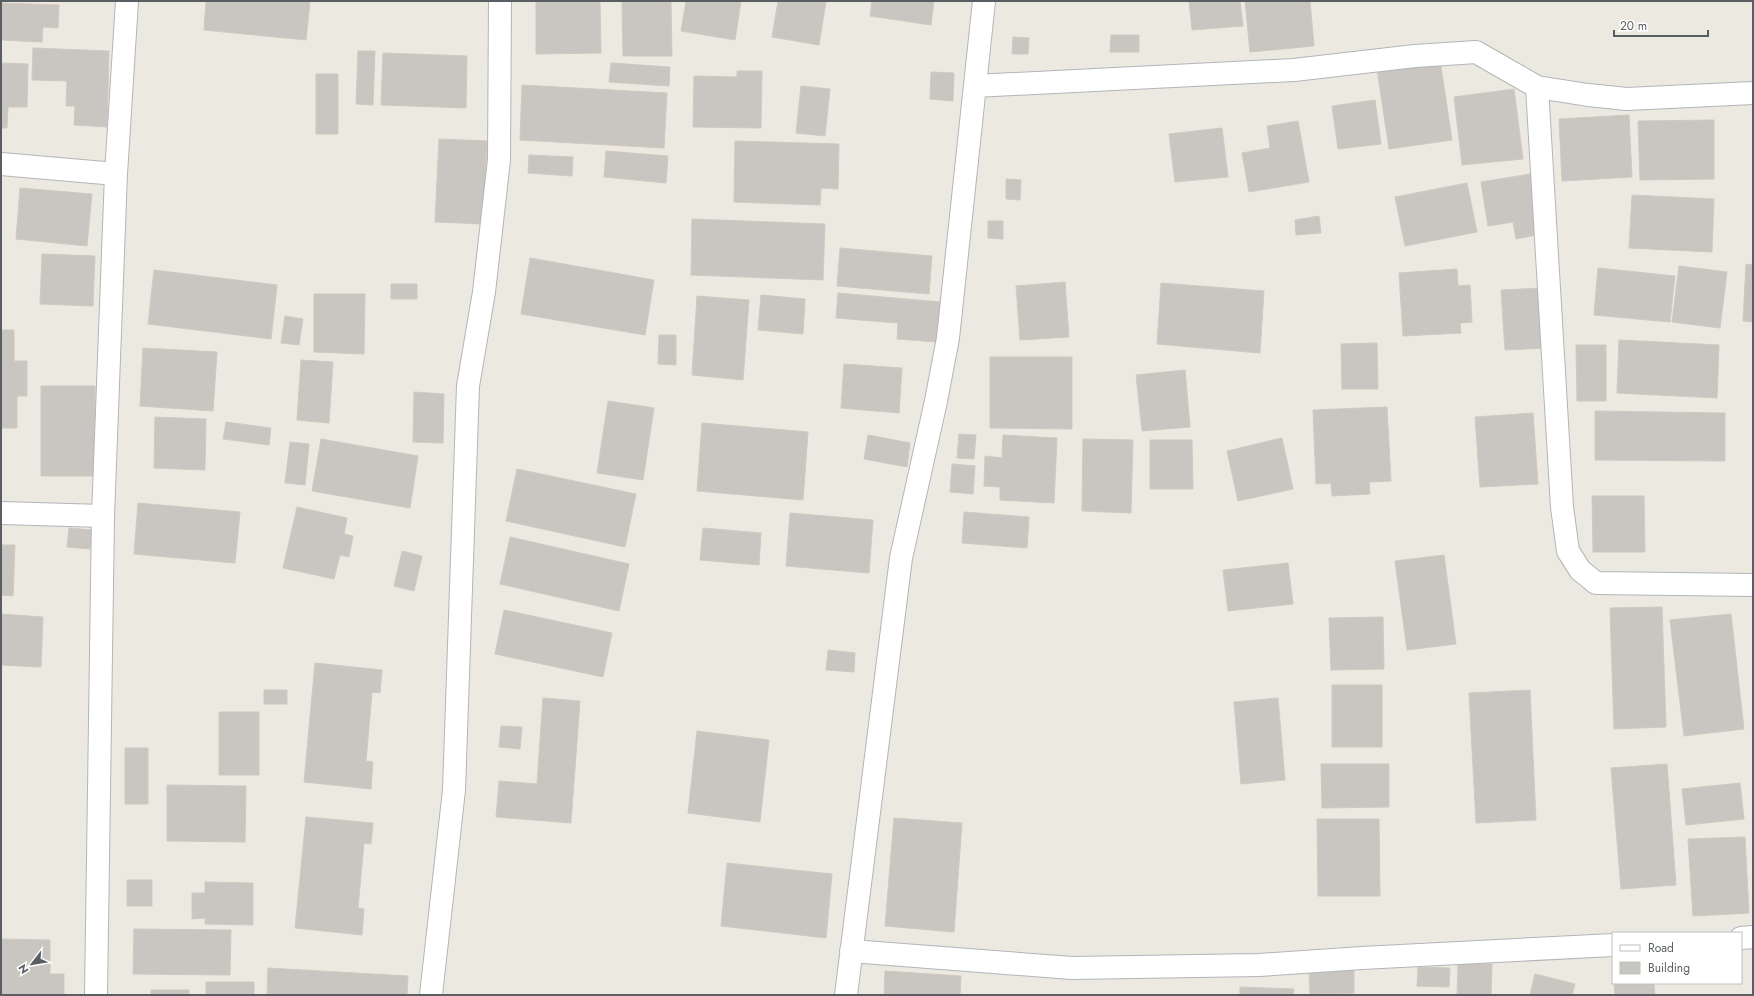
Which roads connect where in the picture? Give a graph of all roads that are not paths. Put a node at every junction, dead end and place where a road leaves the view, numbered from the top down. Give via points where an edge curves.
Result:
1 (127, 1) edge
2 (500, 1) edge
3 (984, 1) edge
4 (975, 86) junction
5 (1537, 86) junction
6 (1753, 94) edge
7 (1, 164) edge
8 (116, 174) junction
9 (1, 512) edge
10 (103, 516) junction
11 (1753, 585) edge
12 (1753, 937) edge
13 (1742, 938) edge
14 (1612, 945) edge
15 (851, 951) junction
16 (96, 995) edge
17 (430, 995) edge
18 (846, 995) edge

1 - 8 street
2 - 17 street via 499,160 484,292 468,386 454,790
3 - 4 street
4 - 5 street via 1294,70 1415,56 1476,52
4 - 15 street via 948,338 901,558
5 - 6 street via 1627,99
5 - 11 street via 1562,507 1568,551 1580,570 1596,583
7 - 8 street
8 - 10 street
9 - 10 street
10 - 16 street
12 - 13 street
14 - 15 street via 1259,965 1072,968
15 - 18 street

